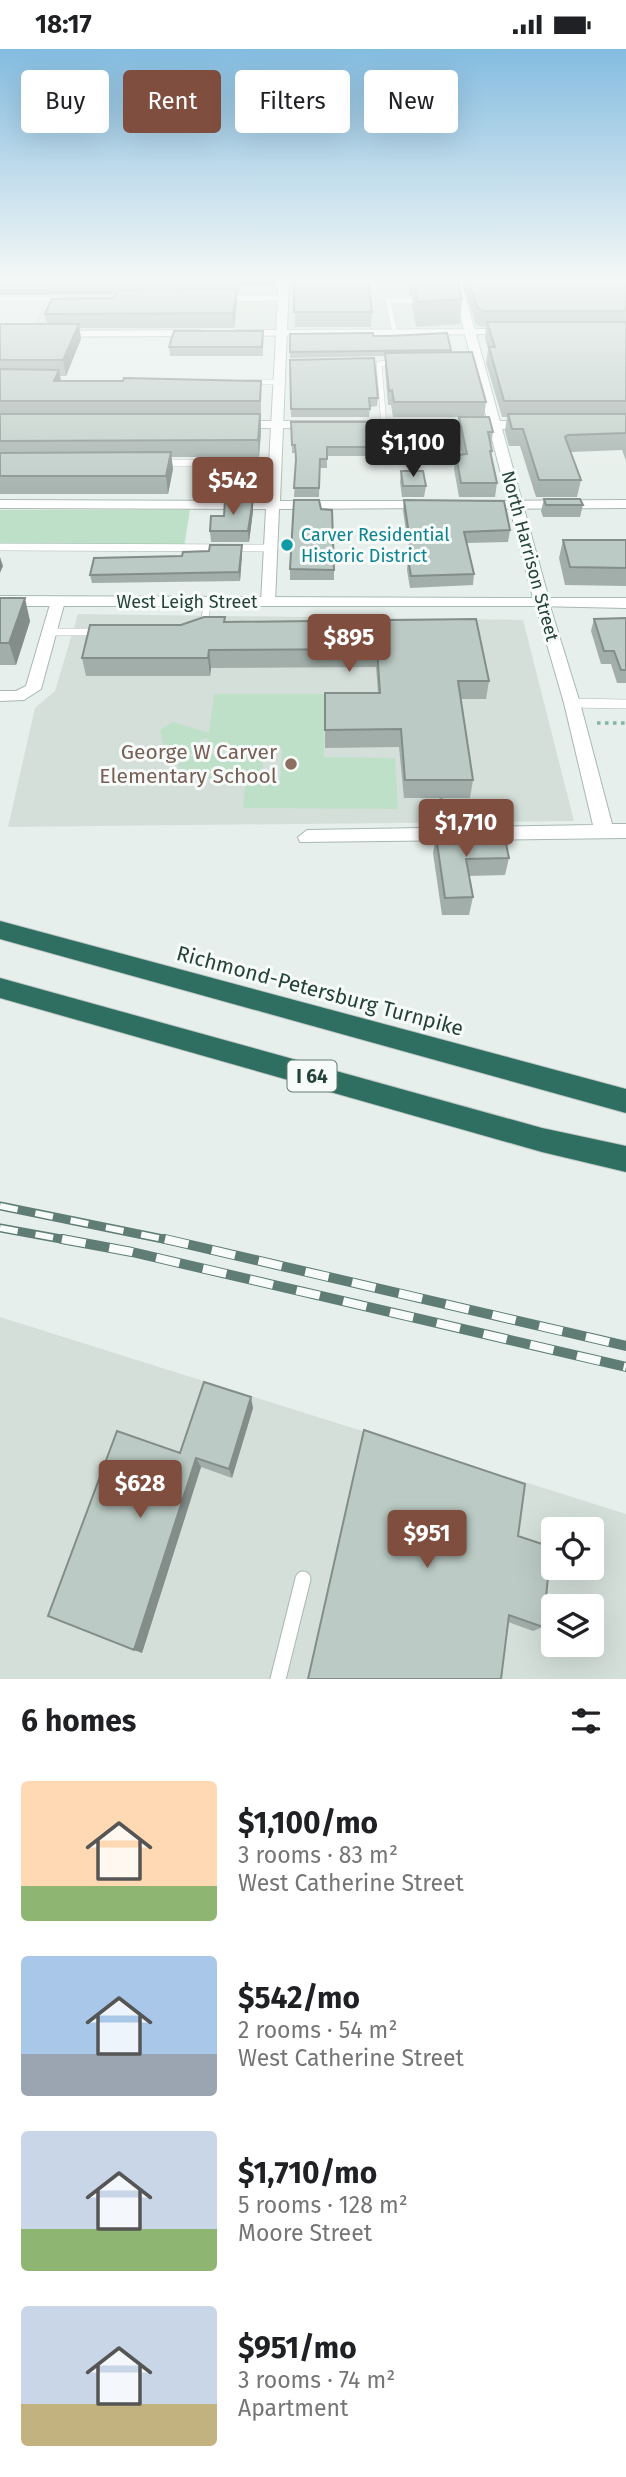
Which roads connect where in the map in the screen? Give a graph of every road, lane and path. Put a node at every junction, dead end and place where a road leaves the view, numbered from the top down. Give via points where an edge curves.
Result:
1 (278, 356) edge
2 (471, 356) edge
3 (387, 361) junction
4 (400, 361) edge
5 (373, 362) edge
6 (278, 363) junction
7 (291, 363) edge
8 (242, 382) edge
9 (278, 382) junction
10 (215, 425) edge
11 (276, 425) junction
12 (384, 425) junction
13 (494, 425) junction
14 (549, 425) edge
15 (152, 463) edge
16 (274, 463) junction
17 (0, 503) edge
18 (272, 504) junction
19 (516, 504) junction
20 (626, 504) edge
21 (443, 505) edge
22 (471, 505) edge
23 (0, 547) edge
24 (270, 548) junction
25 (0, 601) edge
26 (58, 601) junction
27 (208, 602) junction
28 (268, 602) junction
29 (542, 603) junction
30 (626, 603) edge
31 (191, 630) edge
32 (49, 632) junction
33 (111, 632) edge
34 (0, 696) edge
35 (572, 703) junction
36 (626, 704) edge
37 (597, 723) dead end
38 (626, 723) edge
39 (441, 798) dead end
40 (444, 816) dead end
41 (604, 831) junction
42 (626, 831) edge
43 (307, 838) dead end
44 (0, 930) edge
45 (0, 988) edge
46 (626, 1101) edge
47 (626, 1159) edge
48 (303, 1579) dead end
49 (278, 1679) edge

1 - 6 street
2 - 13 main road, North Harrison Street
3 - 4 lane
3 - 5 lane
3 - 12 lane via 379,364
6 - 7 lane
6 - 9 street
8 - 9 lane
9 - 11 street
10 - 11 main road
11 - 12 main road
11 - 16 street
12 - 13 main road
13 - 14 main road
13 - 19 main road, North Harrison Street
15 - 16 lane
16 - 18 street
17 - 18 street
18 - 21 street
18 - 24 street
19 - 20 street
19 - 22 street
19 - 29 main road, North Harrison Street
23 - 24 lane
24 - 28 street
25 - 26 main road, West Leigh Street
26 - 27 main road, West Leigh Street
26 - 32 street
27 - 28 main road, West Leigh Street
27 - 31 lane via 204,622
28 - 29 main road, West Leigh Street
29 - 30 main road, West Leigh Street
29 - 35 street, North Harrison Street
32 - 33 lane
32 - 34 street via 33,689 18,696
35 - 36 lane
35 - 41 street, North Harrison Street
37 - 38 path
39 - 40 path
41 - 42 street
41 - 43 street
44 - 46 highway, Richmond-Petersburg Turnpike
45 - 47 highway, I 64 via 542,1140
48 - 49 lane

